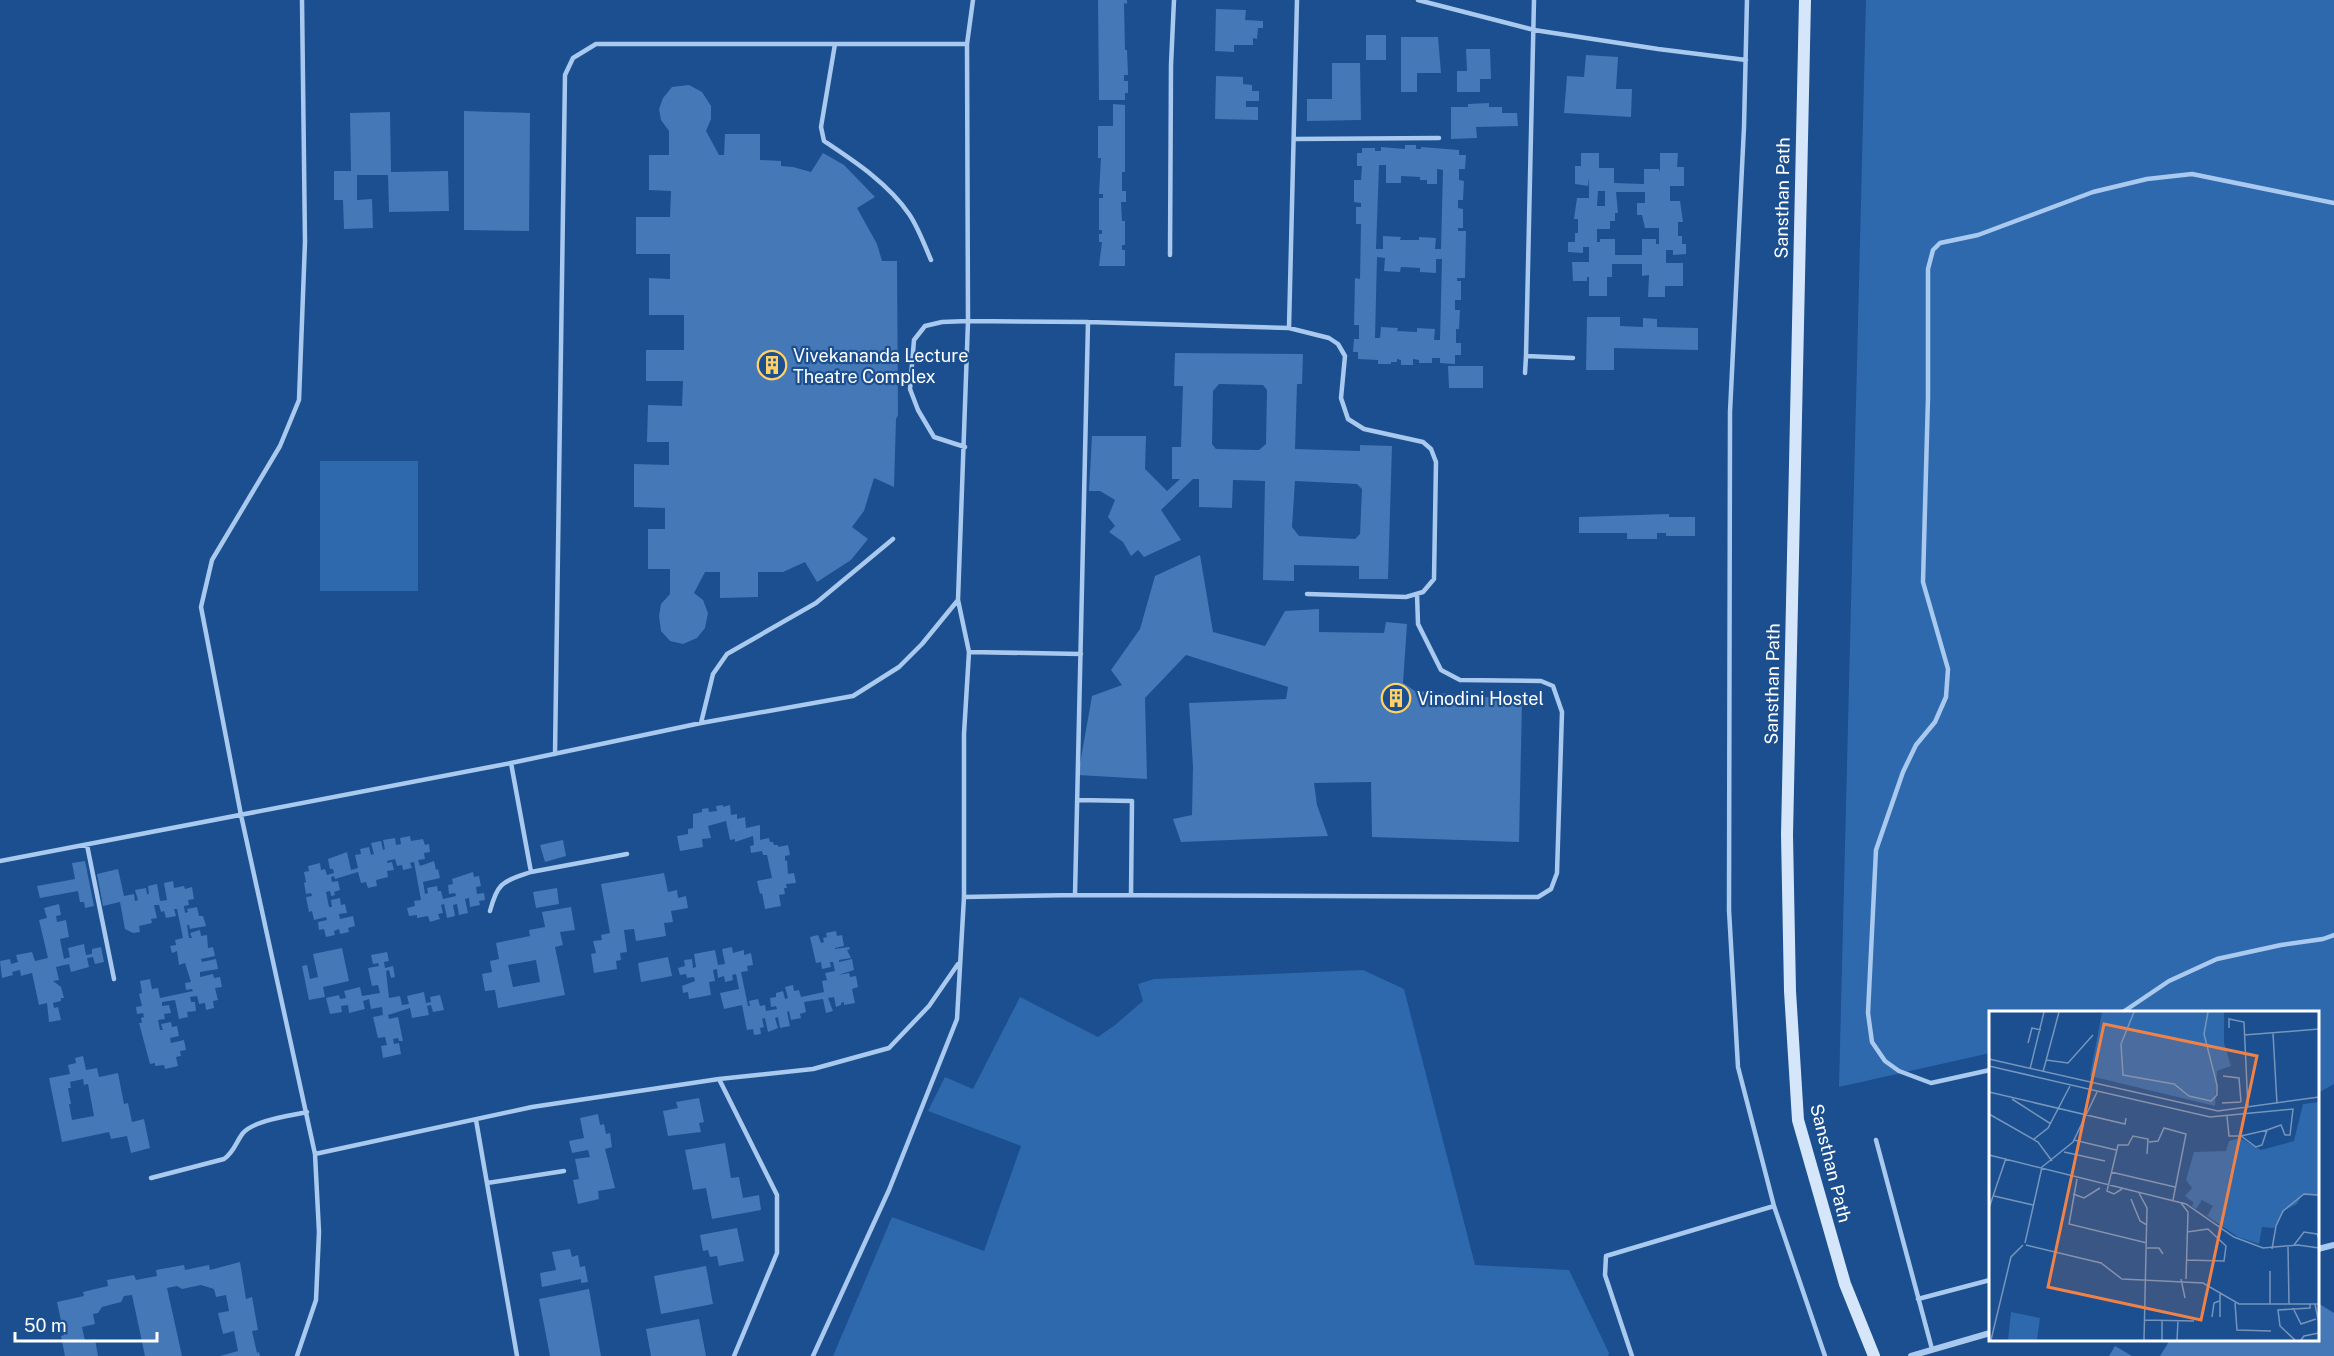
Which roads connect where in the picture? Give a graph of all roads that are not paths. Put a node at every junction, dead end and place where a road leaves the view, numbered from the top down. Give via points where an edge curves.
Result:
1 (302, 0) edge
2 (973, 0) edge
3 (1174, 0) edge
4 (1297, 0) edge
5 (1418, 0) edge
6 (1534, 0) edge
7 (1747, 0) edge
8 (1805, 0) edge
9 (1534, 30) junction
10 (835, 44) junction
11 (967, 44) junction
12 (1746, 60) junction
13 (1439, 138) dead end
14 (1295, 139) junction
15 (2334, 203) edge
16 (1170, 255) dead end
17 (931, 260) dead end
18 (968, 321) junction
19 (1088, 322) junction
20 (1289, 328) junction
21 (1526, 356) junction
22 (1573, 358) dead end
23 (1525, 372) dead end
24 (965, 447) junction
25 (893, 539) dead end
26 (1307, 594) dead end
27 (1417, 594) junction
28 (958, 600) junction
29 (969, 652) junction
30 (1081, 654) junction
31 (701, 723) junction
32 (555, 754) junction
33 (511, 764) junction
34 (1078, 800) junction
35 (241, 815) junction
36 (87, 845) junction
37 (627, 854) dead end
38 (0, 861) edge
39 (531, 872) junction
40 (1076, 895) junction
41 (1131, 895) junction
42 (964, 897) junction
43 (490, 911) dead end
44 (2334, 935) edge
45 (960, 962) junction
46 (114, 980) dead end
47 (2124, 1011) edge
48 (1989, 1071) edge
49 (719, 1079) junction
50 (307, 1112) junction
51 (476, 1120) junction
52 (1876, 1140) dead end
53 (315, 1154) junction
54 (564, 1171) dead end
55 (151, 1178) dead end
56 (487, 1183) junction
57 (1774, 1206) junction
58 (2334, 1245) edge
59 (2319, 1249) edge
60 (1989, 1280) edge
61 (1918, 1299) junction
62 (1989, 1333) edge
63 (1932, 1349) junction
64 (297, 1356) edge
65 (517, 1356) edge
66 (734, 1356) edge
67 (813, 1356) edge
68 (1632, 1356) edge
69 (1825, 1356) edge
70 (1874, 1356) edge
71 (1911, 1356) edge

1 - 35 lane via 305,242 299,400 280,446 212,560 201,607
2 - 11 lane
3 - 16 lane
4 - 14 lane
5 - 9 lane
6 - 9 lane
7 - 12 lane
8 - 70 street, Sansthan Path via 1787,823 1790,991 1798,1120 1845,1284
9 - 12 lane
9 - 21 lane
10 - 11 lane
10 - 17 lane via 822,137 898,199
10 - 32 lane via 596,44 573,58 565,75
11 - 18 lane
12 - 57 lane via 1730,412 1729,910 1738,1067
13 - 14 lane
14 - 20 lane
15 - 48 lane via 2192,174 2147,179 2093,192 1978,235 1940,243 1933,250 1928,269 1923,582 1948,669 1946,697 1903,772 1876,850 1868,1013 1872,1042 1884,1061 1899,1071 1932,1083
18 - 19 lane
18 - 24 lane
18 - 24 lane via 925,326 914,340 910,389 934,438
19 - 20 lane
19 - 30 lane
20 - 27 lane via 1338,344 1345,356 1341,398 1348,419 1364,429 1422,442 1431,449 1436,462 1434,579
21 - 22 lane
21 - 23 lane
24 - 28 lane
25 - 31 lane via 816,603 727,654 713,674
26 - 27 lane
27 - 41 lane via 1418,624 1441,670 1460,680 1541,681 1553,686 1558,697 1562,712 1557,873 1551,889 1538,897
28 - 29 lane
28 - 31 lane via 899,667 853,696
29 - 30 lane
29 - 42 lane via 964,734
30 - 34 lane
31 - 32 lane
32 - 33 lane
33 - 35 lane
33 - 39 lane
34 - 40 lane
34 - 41 lane via 1132,801
35 - 36 lane
35 - 50 lane
36 - 38 lane
36 - 46 lane
37 - 39 lane
39 - 43 lane via 503,882
40 - 41 lane
40 - 42 lane
42 - 45 lane
44 - 47 lane via 2217,959 2169,981
45 - 49 lane via 929,1006 888,1048 813,1069
45 - 67 lane via 957,1019 889,1190
49 - 51 lane via 532,1107
49 - 66 lane via 777,1195 777,1253
50 - 53 lane
50 - 55 lane via 249,1127 224,1160
51 - 53 lane
51 - 56 lane
52 - 61 lane
53 - 64 lane via 319,1232 316,1300
54 - 56 lane
56 - 65 lane
57 - 68 lane via 1606,1256 1605,1275
57 - 69 lane
58 - 59 street
60 - 61 lane
61 - 63 lane
62 - 63 street
63 - 71 street

